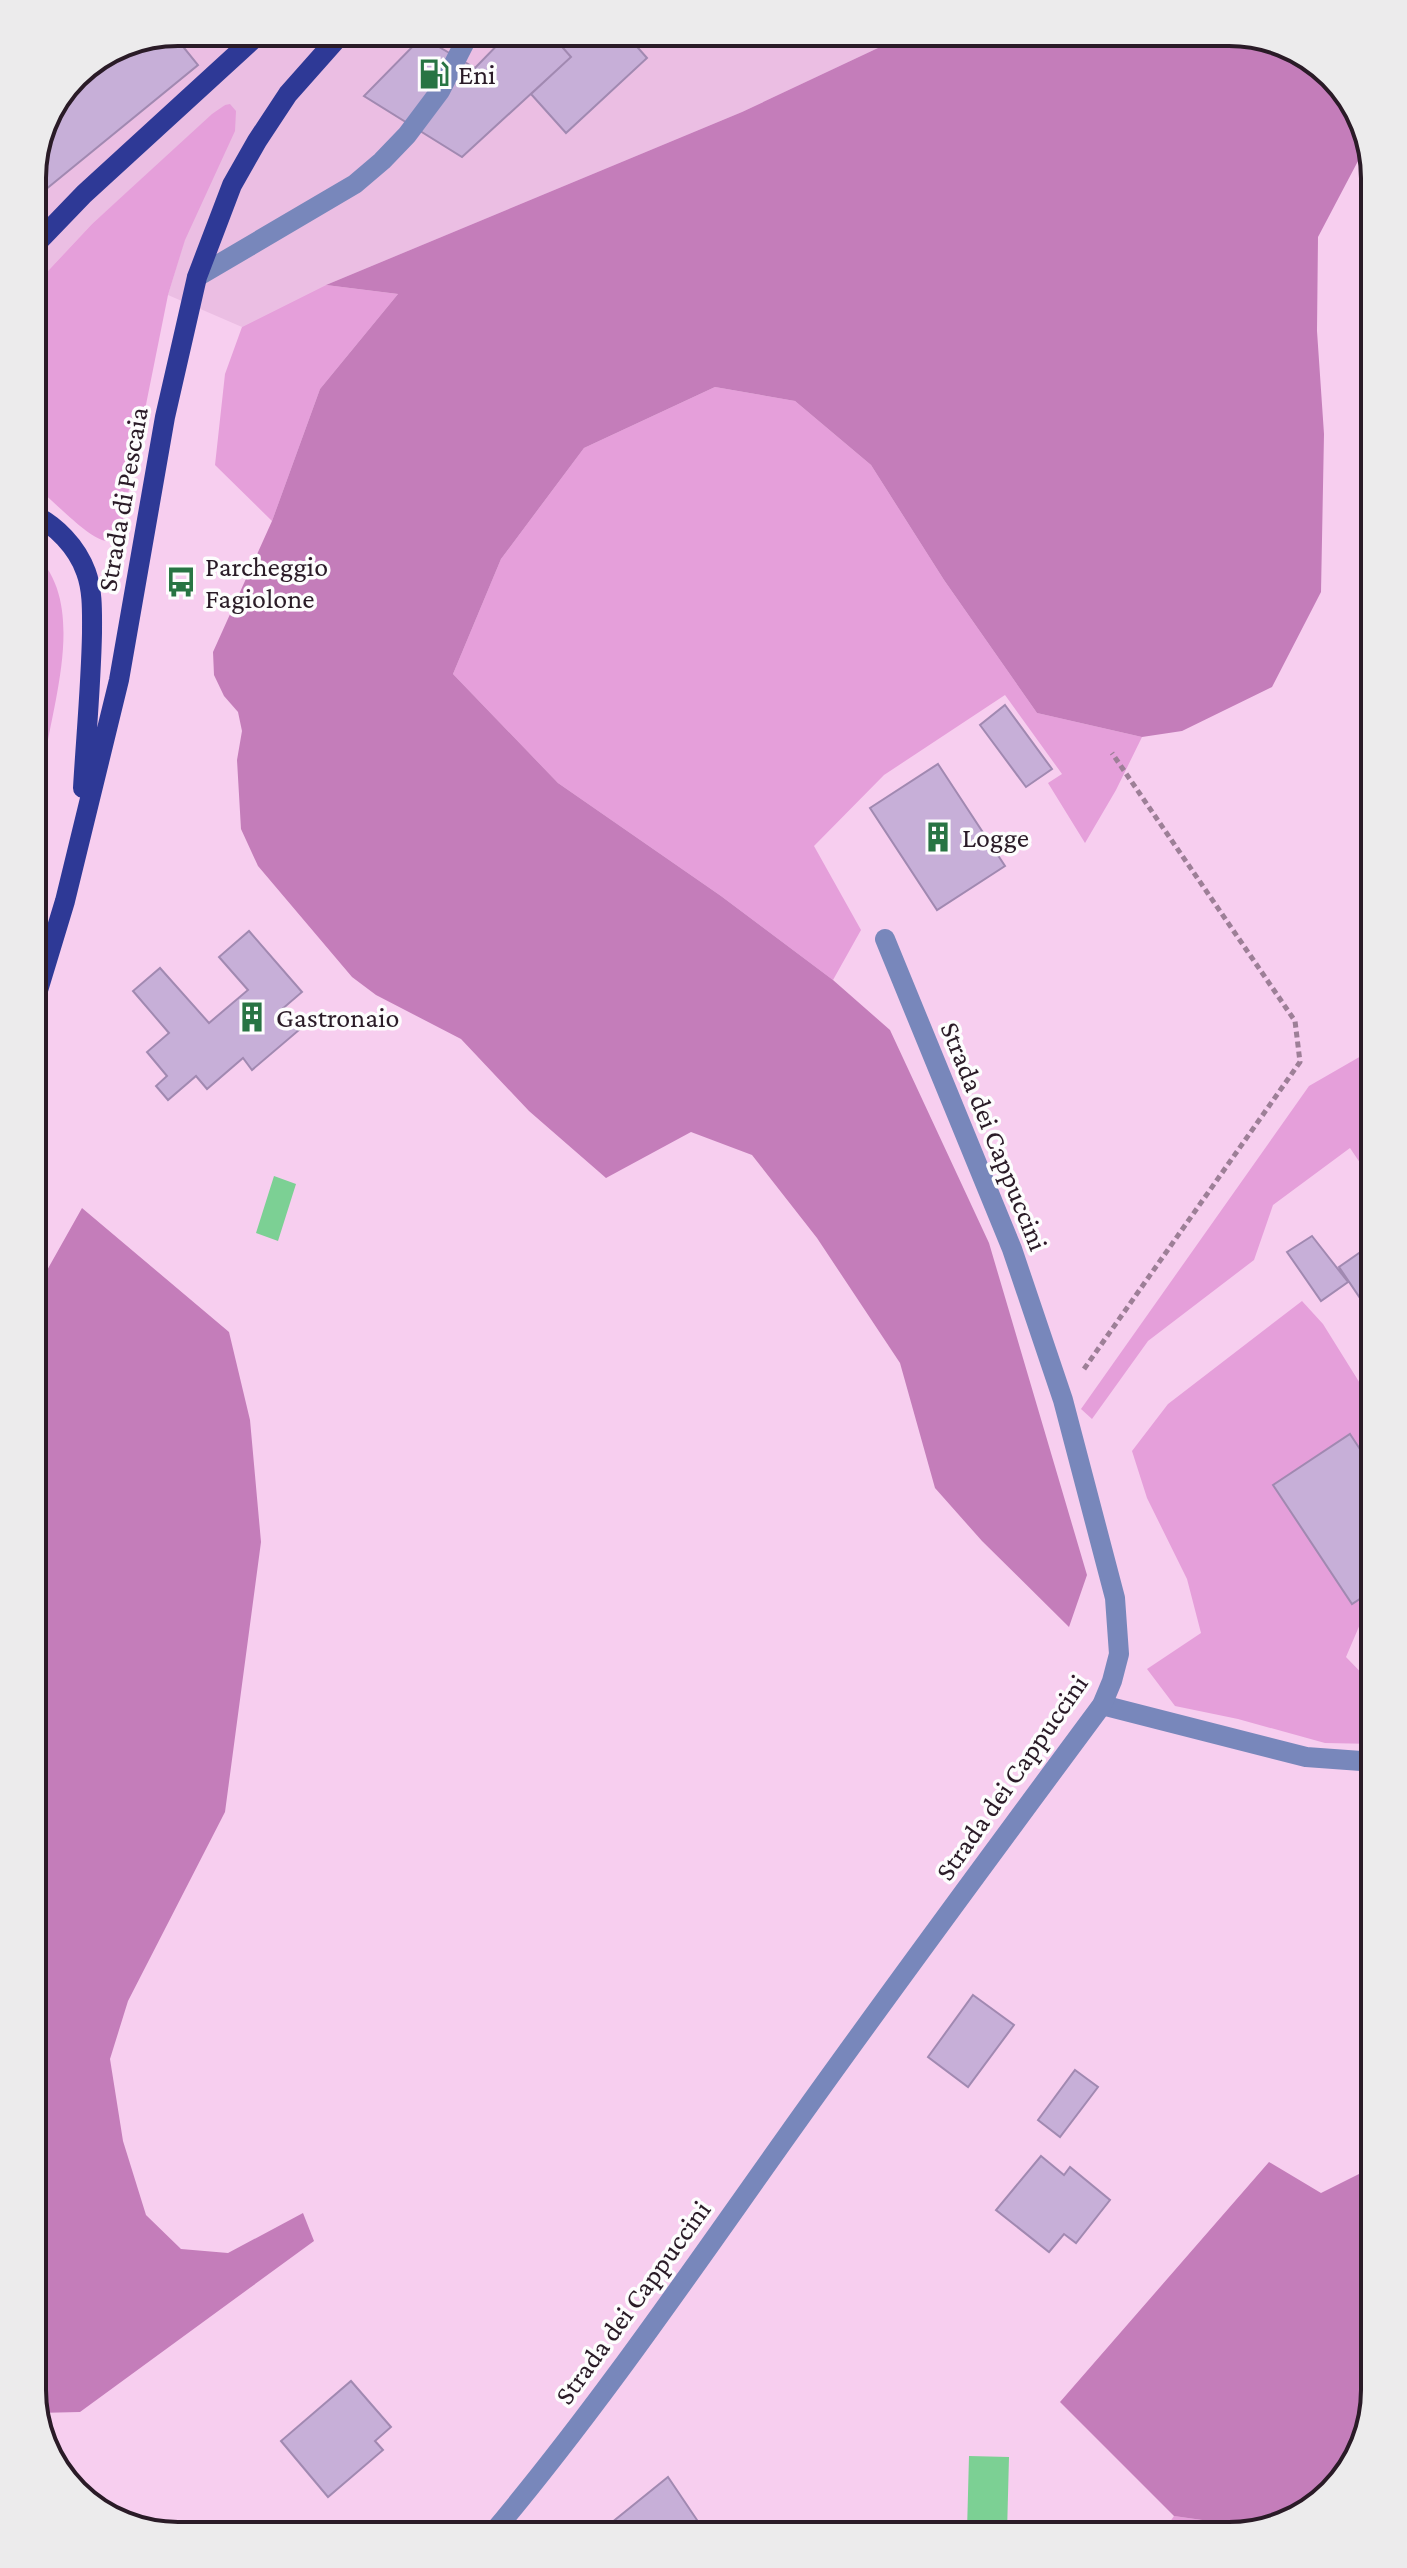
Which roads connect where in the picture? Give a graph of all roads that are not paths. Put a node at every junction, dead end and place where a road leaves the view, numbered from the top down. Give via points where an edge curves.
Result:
1 (246, 46) edge
2 (331, 46) edge
3 (463, 46) edge
4 (46, 233) edge
5 (197, 277) junction
6 (46, 523) edge
7 (80, 840) junction
8 (885, 939) dead end
9 (46, 960) edge
10 (1102, 1705) junction
11 (1361, 1761) edge
12 (502, 2522) edge

1 - 4 main road
2 - 5 main road, Strada di Pescaia via 288,94 257,141 232,185
3 - 5 street via 440,91 382,161 355,184
5 - 7 main road, Strada di Pescaia via 165,417 119,680
6 - 7 main road via 81,560 92,599
7 - 9 main road, Strada di Pescaia
8 - 10 street, Strada dei Cappuccini via 1012,1249 1063,1400 1115,1598 1119,1654
10 - 11 street via 1306,1757
10 - 12 street, Strada dei Cappuccini

